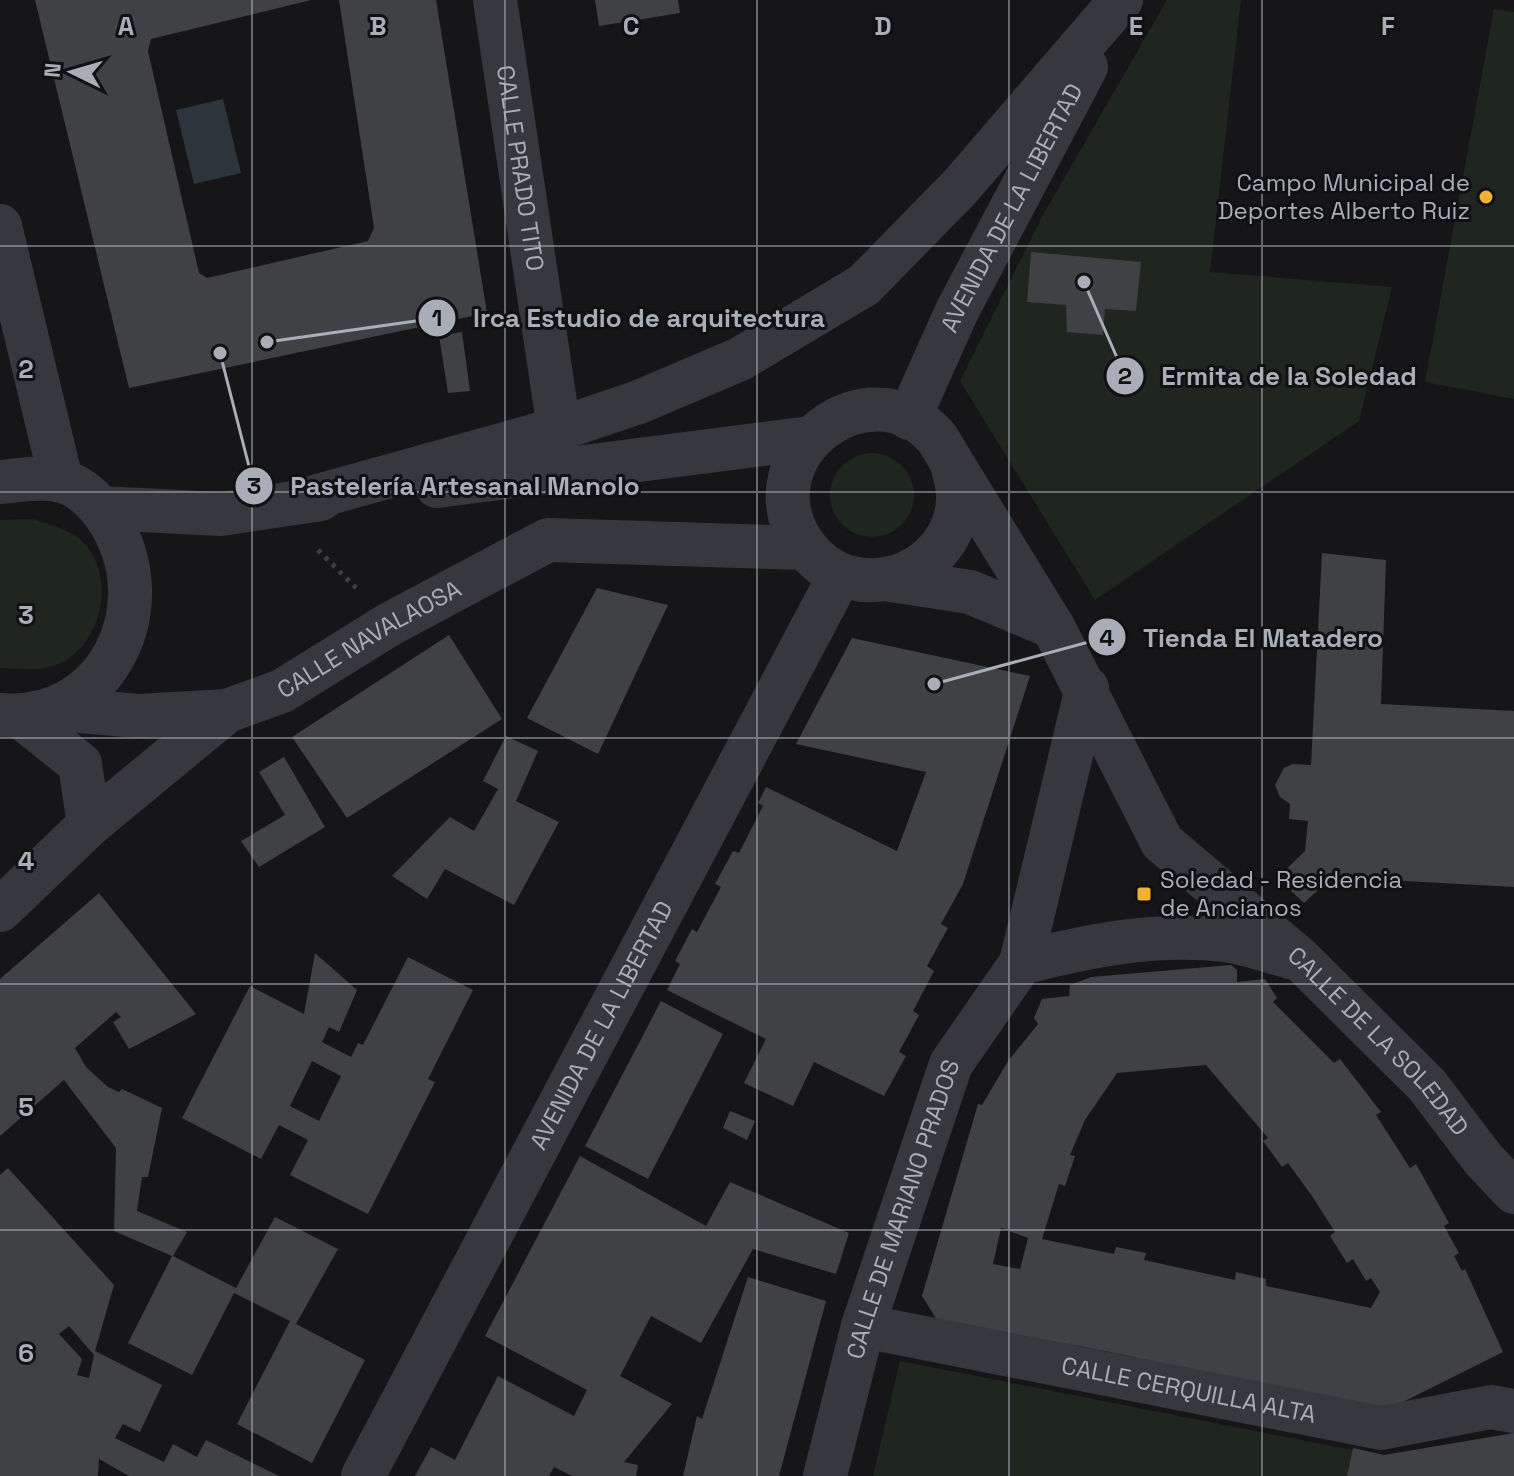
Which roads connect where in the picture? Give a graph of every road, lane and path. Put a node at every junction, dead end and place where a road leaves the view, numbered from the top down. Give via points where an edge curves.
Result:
1 (495, 0) edge
2 (1121, 0) edge
3 (0, 226) edge
4 (909, 418) junction
5 (559, 429) junction
6 (810, 438) junction
7 (952, 463) junction
8 (61, 480) junction
9 (0, 482) edge
10 (293, 503) junction
11 (100, 508) junction
12 (806, 548) junction
13 (840, 575) junction
14 (891, 580) junction
15 (390, 624) junction
16 (1053, 627) junction
17 (1087, 688) junction
18 (227, 711) junction
19 (26, 713) edge
20 (89, 825) junction
21 (0, 910) edge
22 (1301, 960) junction
23 (1021, 963) junction
24 (1514, 1192) edge
25 (863, 1326) junction
26 (1514, 1411) edge
27 (363, 1476) edge
28 (825, 1476) edge

1 - 5 street, CALLE PRADO TITO
2 - 4 street, AVENIDA DE LA LIBERTAD via 957,311
2 - 5 street via 960,187 864,285 740,359
3 - 8 street
4 - 6 street via 889,411 846,414
4 - 7 street via 935,437
5 - 10 street
6 - 10 street
6 - 12 street via 789,480 793,527
7 - 14 street via 958,499 949,536 925,564
7 - 16 street, CALLE DE LA SOLEDAD
8 - 9 street
8 - 11 street
10 - 11 street via 221,514
10 - 15 path via 304,535
11 - 19 street via 121,539 131,570 132,608 119,648 92,685
12 - 13 street
12 - 15 street, CALLE NAVALAOSA via 548,540
13 - 14 street
13 - 27 street, AVENIDA DE LA LIBERTAD
14 - 16 street via 970,592
15 - 18 street, CALLE NAVALAOSA via 282,691
16 - 17 street, CALLE DE LA SOLEDAD
17 - 22 street, CALLE DE LA SOLEDAD via 1162,842
17 - 23 street, CALLE DE MARIANO PRADOS
18 - 19 street via 138,716
18 - 20 street, CALLE NAVALAOSA
19 - 20 street via 80,764
20 - 21 street, CALLE NAVALAOSA
22 - 23 street via 1225,940 1141,939
22 - 24 street, CALLE DE LA SOLEDAD via 1427,1085
23 - 25 street, CALLE DE MARIANO PRADOS via 951,1064
25 - 26 street, CALLE CERQUILLA ALTA via 1381,1428 1491,1407
25 - 28 street, CALLE DE MARIANO PRADOS

